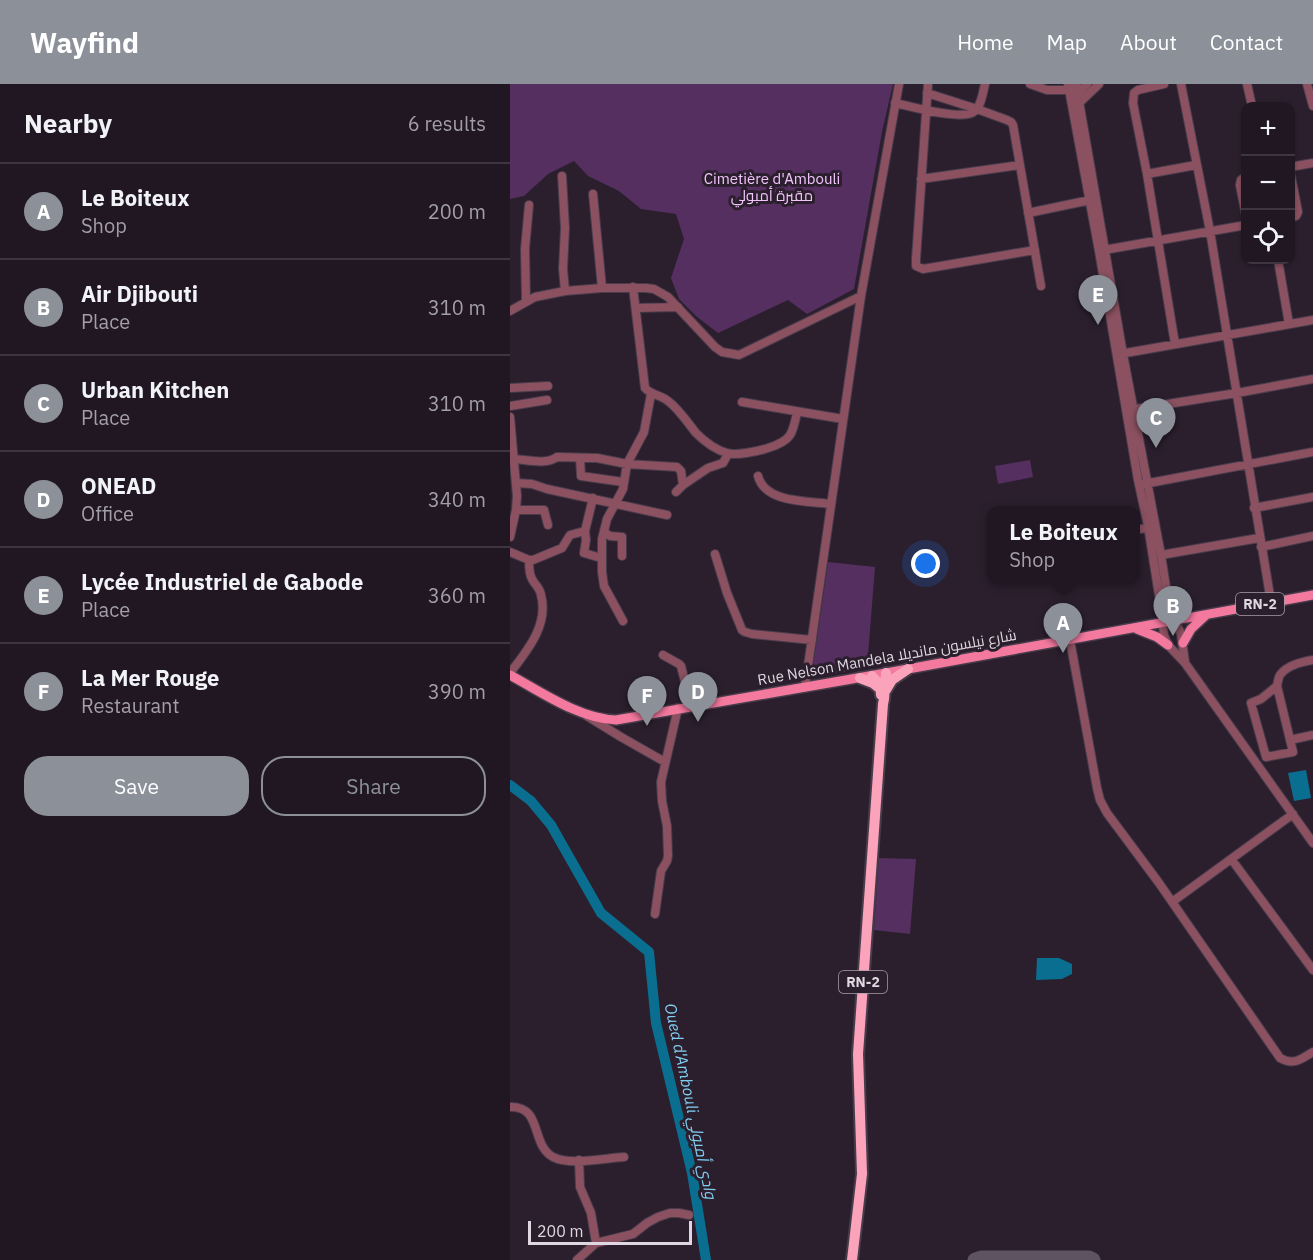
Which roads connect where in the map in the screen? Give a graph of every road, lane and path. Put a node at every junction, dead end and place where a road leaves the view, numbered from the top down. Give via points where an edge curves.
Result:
1 (899, 84) edge
2 (985, 84) edge
3 (1030, 84) edge
4 (1087, 84) edge
5 (1099, 84) edge
6 (1164, 84) edge
7 (1181, 84) edge
8 (1247, 84) edge
9 (1307, 84) edge
10 (1068, 87) edge
11 (928, 88) edge
12 (1077, 88) edge
13 (1075, 102) junction
14 (1251, 102) edge
15 (895, 103) junction
16 (1313, 106) edge
17 (977, 109) junction
18 (926, 111) junction
19 (1313, 162) edge
20 (1020, 165) junction
21 (1196, 165) junction
22 (1295, 167) edge
23 (1147, 174) junction
24 (562, 176) dead end
25 (921, 179) junction
26 (593, 194) dead end
27 (1295, 196) edge
28 (1093, 200) junction
29 (529, 205) dead end
30 (1028, 213) junction
31 (1295, 216) edge
32 (1241, 226) edge
33 (1210, 231) junction
34 (1158, 240) junction
35 (1035, 250) junction
36 (1104, 250) junction
37 (1279, 264) edge
38 (1041, 286) dead end
39 (633, 287) junction
40 (602, 288) junction
41 (565, 291) junction
42 (861, 296) junction
43 (526, 301) junction
44 (636, 308) junction
45 (678, 308) junction
46 (510, 311) edge
47 (1313, 320) edge
48 (1288, 324) junction
49 (1227, 335) junction
50 (1176, 344) junction
51 (1120, 354) junction
52 (1313, 379) edge
53 (548, 386) dead end
54 (510, 388) edge
55 (1237, 393) junction
56 (651, 394) junction
57 (547, 400) dead end
58 (742, 402) dead end
59 (510, 406) edge
60 (1129, 410) junction
61 (797, 412) junction
62 (510, 417) edge
63 (843, 418) junction
64 (1313, 452) edge
65 (728, 454) junction
66 (580, 458) junction
67 (515, 459) junction
68 (627, 464) junction
69 (1248, 464) junction
70 (758, 476) dead end
71 (623, 482) junction
72 (517, 483) junction
73 (1143, 484) junction
74 (683, 485) junction
75 (676, 492) dead end
76 (1313, 497) edge
77 (593, 498) junction
78 (831, 504) junction
79 (614, 505) junction
80 (1254, 508) junction
81 (516, 510) junction
82 (668, 515) dead end
83 (548, 525) dead end
84 (1152, 527) junction
85 (1140, 529) edge
86 (585, 531) junction
87 (603, 532) junction
88 (1313, 536) edge
89 (510, 537) edge
90 (1260, 543) junction
91 (510, 552) edge
92 (716, 554) dead end
93 (1161, 555) junction
94 (622, 556) dead end
95 (601, 558) junction
96 (529, 560) junction
97 (1313, 595) edge
98 (1271, 602) junction
99 (1208, 614) junction
100 (623, 621) dead end
101 (1174, 621) junction
102 (1162, 623) junction
103 (1135, 628) junction
104 (812, 640) junction
105 (1070, 640) junction
106 (1183, 643) junction
107 (1168, 645) junction
108 (663, 655) dead end
109 (1313, 660) edge
110 (1185, 663) junction
111 (908, 669) junction
112 (886, 673) junction
113 (510, 674) edge
114 (872, 675) junction
115 (860, 678) junction
116 (1277, 686) junction
117 (805, 687) junction
118 (883, 697) junction
119 (691, 706) junction
120 (678, 708) junction
121 (583, 714) junction
122 (1313, 735) edge
123 (1290, 740) junction
124 (665, 762) junction
125 (1293, 814) junction
126 (1313, 843) edge
127 (1232, 860) junction
128 (1172, 902) junction
129 (655, 914) dead end
130 (1313, 970) edge
131 (1313, 1052) edge
132 (510, 1107) edge
133 (624, 1157) dead end
134 (579, 1160) junction
135 (689, 1215) dead end
136 (596, 1243) junction
137 (577, 1260) edge
138 (852, 1260) edge

1 - 15 street
2 - 17 street
3 - 10 street via 1047,90
4 - 12 street
5 - 13 street
6 - 23 street via 1138,90 1133,96
7 - 21 street
8 - 14 street
9 - 16 street
10 - 12 street
10 - 13 street
11 - 17 street
11 - 18 street
12 - 13 street
13 - 28 street
15 - 18 street
15 - 42 street
17 - 18 street via 971,114
17 - 20 street via 1011,122
18 - 25 street
19 - 22 street
20 - 25 street
20 - 30 street
21 - 23 street
21 - 33 street
23 - 34 street
24 - 41 street
25 - 35 street via 918,268
26 - 40 street
27 - 31 street
28 - 30 street
28 - 36 street
28 - 51 street
29 - 43 street
30 - 35 street
32 - 33 street
33 - 34 street
33 - 49 street
34 - 36 street
34 - 50 street
35 - 38 street
36 - 51 street
37 - 48 street
39 - 40 street
39 - 44 street
39 - 45 street via 654,289
40 - 41 street
41 - 43 street
42 - 45 street via 739,355 714,347
42 - 63 street
43 - 46 street
44 - 45 street
44 - 56 street via 644,384
47 - 48 street
48 - 49 street
49 - 50 street
49 - 55 street
50 - 51 street
51 - 60 street
52 - 55 street
53 - 54 street
55 - 60 street
55 - 69 street
56 - 65 street via 670,402 703,440
56 - 68 street via 644,432
57 - 59 street
58 - 61 street
60 - 73 street
61 - 63 street
61 - 65 street via 793,432 781,444
62 - 67 street
63 - 78 street
64 - 69 street
65 - 74 street via 723,464 708,468
66 - 67 street
66 - 68 street
66 - 71 street via 581,476
67 - 72 street
68 - 71 street
68 - 74 street via 680,468
69 - 73 street
69 - 80 street
70 - 78 street via 765,490 774,495
71 - 79 street
72 - 77 street
72 - 81 street
73 - 84 street
74 - 75 street
76 - 80 street
77 - 79 street
77 - 86 street
78 - 104 street
79 - 82 street
79 - 87 street
80 - 90 street
81 - 83 street via 544,510
81 - 89 street
84 - 85 street
84 - 93 street
84 - 102 street
86 - 95 street via 584,553
86 - 96 street via 570,536 562,548
87 - 94 street via 622,537
87 - 95 street
88 - 90 street
90 - 93 street
90 - 98 street
91 - 96 street
92 - 104 street via 742,630
93 - 101 street
95 - 100 street via 604,586
96 - 113 street via 532,580 541,595 542,614 529,647
97 - 98 main road, Rue Nelson Mandela شارع نيلسون مانديلا / RN-2
98 - 99 main road, Rue Nelson Mandela شارع نيلسون مانديلا / RN-2
99 - 101 main road, Rue Nelson Mandela شارع نيلسون مانديلا / RN-2
99 - 106 main road via 1191,629
101 - 102 main road, Rue Nelson Mandela شارع نيلسون مانديلا / RN-2
101 - 106 street
102 - 103 main road, Rue Nelson Mandela شارع نيلسون مانديلا / RN-2
102 - 107 street
103 - 105 main road, Rue Nelson Mandela شارع نيلسون مانديلا / RN-2
103 - 107 main road
104 - 117 street
105 - 111 main road, Rue Nelson Mandela شارع نيلسون مانديلا / RN-2
105 - 128 street via 1100,800
106 - 110 street
107 - 110 street
108 - 119 street via 681,666
109 - 116 street via 1290,667 1280,675
110 - 125 street
111 - 112 main road, Rue Nelson Mandela شارع نيلسون مانديلا / RN-2
111 - 118 highway via 892,680
112 - 114 main road, Rue Nelson Mandela شارع نيلسون مانديلا
112 - 118 highway, RN-2
113 - 121 main road, Rue Nelson Mandela شارع نيلسون مانديلا
114 - 115 main road, Rue Nelson Mandela شارع نيلسون مانديلا
114 - 118 highway, RN-2
115 - 117 main road, Rue Nelson Mandela شارع نيلسون مانديلا
115 - 118 highway via 876,685
116 - 123 street
116 - 123 street via 1251,704 1266,758 1293,752
117 - 119 main road, Rue Nelson Mandela شارع نيلسون مانديلا
118 - 138 highway, RN-2 via 858,1054 862,1174
119 - 120 main road, Rue Nelson Mandela شارع نيلسون مانديلا
120 - 121 main road, Rue Nelson Mandela شارع نيلسون مانديلا via 616,720
120 - 124 street
121 - 124 street
122 - 123 street
124 - 129 street via 661,782 668,856 661,871
125 - 126 street
125 - 127 street
127 - 128 street
127 - 130 street
128 - 131 street via 1280,1058 1295,1062
132 - 134 street via 523,1108 529,1114 547,1152 555,1158
133 - 134 street
134 - 136 street via 580,1187 591,1213
135 - 136 street via 664,1214 633,1234
136 - 137 street

